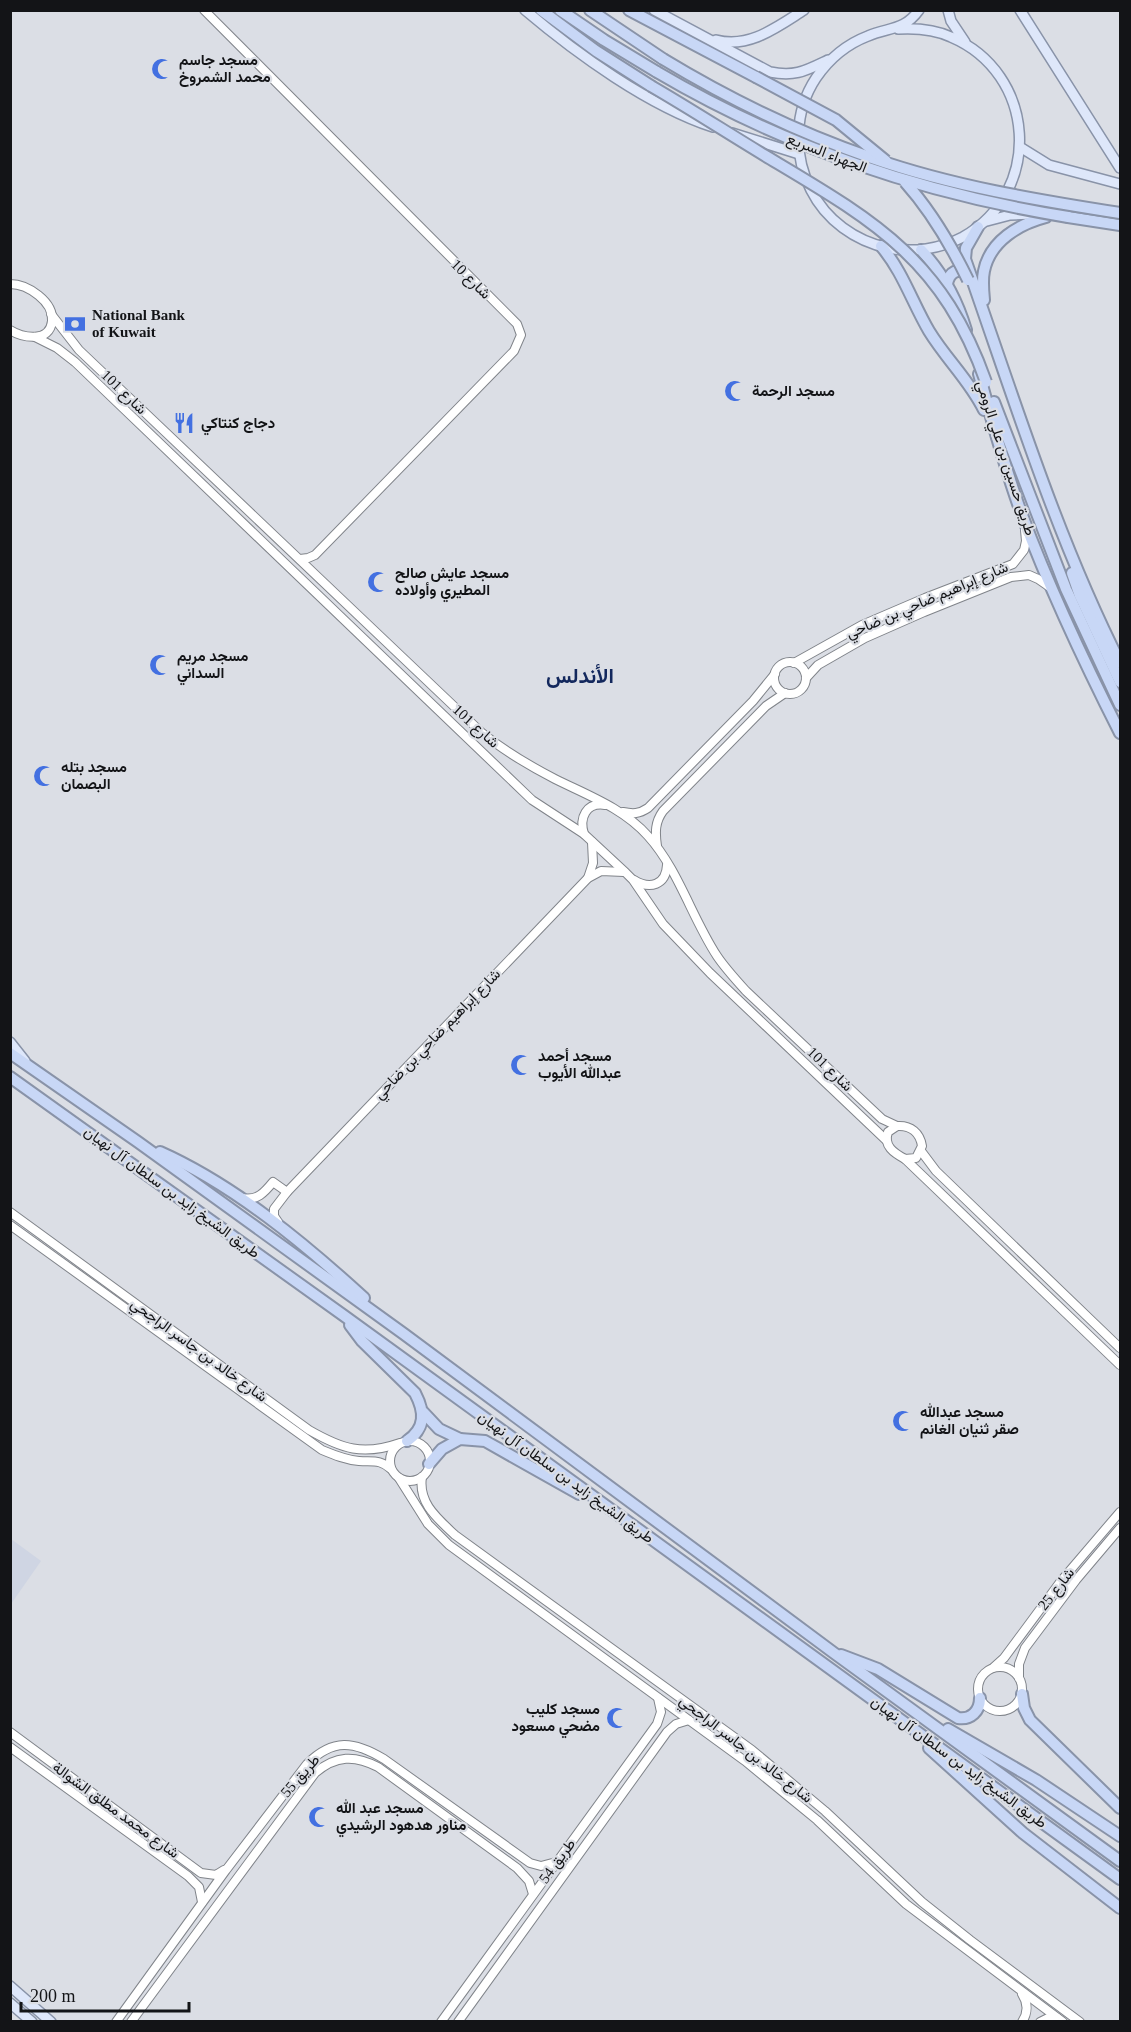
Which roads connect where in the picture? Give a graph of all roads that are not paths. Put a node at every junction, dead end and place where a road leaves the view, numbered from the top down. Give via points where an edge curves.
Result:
1 (204, 10) edge
2 (525, 10) edge
3 (541, 10) edge
4 (560, 10) edge
5 (590, 10) edge
6 (629, 10) edge
7 (654, 10) edge
8 (804, 10) edge
9 (919, 10) edge
10 (948, 10) edge
11 (1020, 10) edge
12 (898, 28) junction
13 (699, 36) junction
14 (966, 44) junction
15 (832, 58) junction
16 (1020, 147) junction
17 (799, 154) junction
18 (1120, 168) edge
19 (1120, 184) edge
20 (1120, 213) edge
21 (1046, 217) junction
22 (981, 224) junction
23 (1120, 227) edge
24 (881, 246) junction
25 (921, 250) junction
26 (969, 278) junction
27 (12, 283) edge
28 (947, 284) junction
29 (51, 314) junction
30 (985, 315) junction
31 (10, 330) edge
32 (31, 337) junction
33 (10, 340) edge
34 (160, 427) junction
35 (995, 432) junction
36 (151, 435) junction
37 (1022, 514) junction
38 (315, 555) junction
39 (300, 558) junction
40 (313, 571) junction
41 (985, 575) junction
42 (988, 586) junction
43 (1054, 592) junction
44 (794, 663) junction
45 (1120, 663) edge
46 (775, 674) junction
47 (806, 678) junction
48 (1120, 682) edge
49 (440, 693) junction
50 (785, 693) junction
51 (430, 704) junction
52 (1120, 705) edge
53 (466, 717) junction
54 (454, 726) junction
55 (1120, 733) edge
56 (606, 805) junction
57 (618, 811) junction
58 (584, 834) junction
59 (592, 842) junction
60 (657, 848) junction
61 (667, 863) junction
62 (626, 873) junction
63 (588, 878) junction
64 (633, 880) junction
65 (769, 1012) junction
66 (758, 1019) junction
67 (795, 1036) junction
68 (10, 1042) edge
69 (785, 1044) junction
70 (10, 1053) edge
71 (30, 1068) junction
72 (10, 1077) edge
73 (897, 1126) junction
74 (886, 1140) junction
75 (138, 1142) junction
76 (921, 1151) junction
77 (905, 1159) junction
78 (287, 1192) junction
79 (238, 1197) junction
80 (10, 1212) edge
81 (10, 1225) edge
82 (285, 1230) junction
83 (1025, 1257) junction
84 (76, 1260) junction
85 (1015, 1265) junction
86 (70, 1269) junction
87 (92, 1271) junction
88 (1046, 1277) junction
89 (84, 1279) junction
90 (1036, 1284) junction
91 (343, 1315) junction
92 (404, 1334) junction
93 (1120, 1348) edge
94 (1120, 1365) edge
95 (423, 1412) junction
96 (460, 1439) junction
97 (404, 1442) junction
98 (429, 1464) junction
99 (391, 1469) junction
100 (422, 1477) junction
101 (399, 1478) junction
102 (1120, 1512) edge
103 (620, 1517) junction
104 (1120, 1528) edge
105 (567, 1616) junction
106 (560, 1626) junction
107 (581, 1626) junction
108 (573, 1635) junction
109 (834, 1653) junction
110 (994, 1667) junction
111 (1019, 1678) junction
112 (1022, 1694) junction
113 (657, 1697) junction
114 (980, 1698) junction
115 (905, 1705) junction
116 (896, 1717) junction
117 (690, 1720) junction
118 (652, 1731) junction
119 (10, 1734) edge
120 (662, 1739) junction
121 (10, 1741) edge
122 (27, 1744) junction
123 (10, 1747) edge
124 (18, 1753) junction
125 (798, 1787) junction
126 (785, 1793) junction
127 (276, 1804) junction
128 (1120, 1808) edge
129 (286, 1811) junction
130 (825, 1811) junction
131 (268, 1815) junction
132 (817, 1820) junction
133 (278, 1822) junction
134 (1120, 1836) edge
135 (524, 1860) junction
136 (1120, 1861) edge
137 (556, 1862) junction
138 (194, 1868) junction
139 (517, 1868) junction
140 (226, 1870) junction
141 (188, 1876) junction
142 (1120, 1879) edge
143 (533, 1894) junction
144 (922, 1902) junction
145 (202, 1903) junction
146 (1120, 1908) edge
147 (916, 1912) junction
148 (10, 1986) edge
149 (1020, 1990) junction
150 (10, 2003) edge
151 (1060, 2020) edge
152 (32, 2022) edge
153 (51, 2022) edge
154 (116, 2022) edge
155 (131, 2022) edge
156 (441, 2022) edge
157 (458, 2022) edge
158 (1022, 2022) edge
159 (1040, 2022) edge
160 (1080, 2022) edge

1 - 38 street, شارع 10 via 517,324 521,335 514,351
2 - 17 main road, الجهراء السريع via 624,82 681,114
3 - 52 highway, bridge via 651,86 828,192 875,224 918,263 946,299 969,339 1066,589
4 - 23 highway, الجهراء السريع, bridge via 710,102 826,154 997,205
5 - 20 highway, الجهراء السريع, bridge via 663,59 753,108 872,159 991,190
6 - 26 highway, bridge via 836,120 886,160 910,188 934,219
7 - 13 main road
8 - 13 main road via 770,32 735,44
9 - 12 main road
10 - 14 main road
11 - 18 main road
12 - 14 main road via 934,31
12 - 15 main road via 870,35
13 - 15 main road via 759,67 784,75 799,74
14 - 16 main road via 990,63 1008,88 1018,116
15 - 17 main road via 804,102 798,128
16 - 19 main road via 1049,165
16 - 22 main road via 1010,188
17 - 24 main road via 804,176 825,211 852,234
21 - 22 main road, الجهراء السريع via 1018,214
21 - 23 main road, الجهراء السريع
21 - 30 highway via 1019,227 991,254 983,273
22 - 25 main road via 948,244
22 - 26 highway, طريق حسين بن علي الرومي via 964,252
24 - 25 main road
24 - 35 highway via 900,273 928,329 979,399
25 - 28 highway, طريق حسين بن علي الرومي
26 - 28 highway via 963,271 954,272
26 - 30 highway, طريق حسين بن علي الرومي
26 - 48 highway via 1039,488 1080,596
27 - 29 street, شارع 101 via 39,296
28 - 35 highway, طريق حسين بن علي الرومي via 964,321
29 - 32 street via 49,330
29 - 34 street, شارع 101 via 79,350
30 - 45 highway, طريق حسين بن علي الرومي via 1043,486
31 - 32 street, شارع 101
32 - 33 street
32 - 36 street, شارع 101 via 57,348 75,362
34 - 36 street via 157,434
34 - 39 street, شارع 101
35 - 37 highway, طريق حسين بن علي الرومي
36 - 51 street, شارع 101
37 - 41 street, شارع إبراهيم ضاحي بن ضاحي via 1026,541 1020,558
37 - 43 highway, طريق حسين بن علي الرومي
38 - 39 street
38 - 40 street
39 - 40 street, شارع 101
40 - 49 street, شارع 101
41 - 42 street
41 - 44 street, شارع إبراهيم ضاحي بن ضاحي via 862,625
42 - 43 street, شارع إبراهيم ضاحي بن ضاحي via 1029,575
42 - 47 street, شارع إبراهيم ضاحي بن ضاحي via 865,639 818,664
43 - 55 highway, طريق حسين بن علي الرومي
44 - 46 street via 782,665
44 - 47 street via 806,672
46 - 50 street via 774,686
46 - 57 street via 648,808 634,814
47 - 50 street via 798,691
49 - 51 street via 438,701
49 - 53 street, شارع 101
50 - 60 street via 762,711 663,811 656,829
51 - 54 street, شارع 101
53 - 54 street via 459,718
53 - 56 street, شارع 101 via 511,755
54 - 58 street, شارع 101 via 532,800
56 - 57 street, شارع 101
56 - 58 street via 597,804 583,815
57 - 60 street, شارع 101
58 - 59 street, شارع 101
59 - 62 street, شارع 101
59 - 63 street via 593,863
60 - 61 street, شارع 101
61 - 64 street via 667,874 661,882 652,886
61 - 65 street, شارع 101 via 717,957
62 - 63 street via 601,871
62 - 64 street, شارع 101
63 - 78 street, شارع إبراهيم ضاحي بن ضاحي
64 - 66 street, شارع 101 via 663,924
65 - 66 street via 765,1019
65 - 67 street, شارع 101
66 - 69 street, شارع 101
67 - 69 street via 788,1036
67 - 73 street, شارع 101 via 882,1119
68 - 71 main road, طريق الشيخ زايد بن سلطان آل نهيان
69 - 74 street, شارع 101
70 - 71 highway, طريق الشيخ زايد بن سلطان آل نهيان
71 - 75 highway, طريق الشيخ زايد بن سلطان آل نهيان
72 - 91 highway, طريق الشيخ زايد بن سلطان آل نهيان
73 - 74 street via 888,1132
73 - 76 street via 915,1132 921,1139
74 - 77 street via 890,1149
75 - 79 highway
75 - 92 highway, طريق الشيخ زايد بن سلطان آل نهيان
76 - 77 street via 916,1158
76 - 83 street via 936,1171
77 - 85 street
78 - 79 street via 273,1182 259,1197
78 - 82 street, شارع إبراهيم ضاحي بن ضاحي via 273,1212
79 - 82 highway
80 - 84 street, شارع خالد بن جاسر الراجحي
81 - 86 street, شارع خالد بن جاسر الراجحي
82 - 92 highway
83 - 85 street via 1022,1265
83 - 88 street
84 - 86 street
84 - 87 street, شارع خالد بن جاسر الراجحي
85 - 90 street
86 - 89 street, شارع خالد بن جاسر الراجحي
87 - 89 street
87 - 97 street, شارع خالد بن جاسر الراجحي via 331,1443 374,1450
88 - 90 street via 1039,1276
88 - 93 street
89 - 99 street, شارع خالد بن جاسر الراجحي via 322,1450 339,1457 384,1463
90 - 94 street
91 - 95 highway via 362,1341 415,1393
91 - 103 highway, طريق الشيخ زايد بن سلطان آل نهيان
92 - 109 highway, طريق الشيخ زايد بن سلطان آل نهيان
95 - 96 highway via 439,1430
95 - 97 highway via 420,1428
96 - 98 highway via 442,1449
96 - 103 highway via 485,1441
97 - 98 street via 415,1442 426,1450
97 - 99 street via 391,1454
98 - 100 street
99 - 101 street
100 - 101 street via 414,1481
100 - 105 street, شارع خالد بن جاسر الراجحي via 424,1500 446,1526
101 - 106 street, شارع خالد بن جاسر الراجحي via 438,1535
102 - 110 street, شارع 25
103 - 116 highway, طريق الشيخ زايد بن سلطان آل نهيان
104 - 111 street, شارع 25 via 1025,1648
105 - 106 street
105 - 107 street, شارع خالد بن جاسر الراجحي
106 - 108 street, شارع خالد بن جاسر الراجحي
107 - 108 street
107 - 125 street, شارع خالد بن جاسر الراجحي
108 - 113 street, شارع خالد بن جاسر الراجحي
109 - 114 highway via 873,1666 958,1718 974,1714
109 - 115 highway, طريق الشيخ زايد بن سلطان آل نهيان
110 - 111 street via 1009,1668
110 - 114 street via 980,1679
111 - 112 street
112 - 114 street via 1013,1707 1002,1711 991,1709
112 - 128 highway via 1030,1720
113 - 117 street, شارع خالد بن جاسر الراجحي
113 - 118 street, طريق 54 via 661,1712
115 - 134 highway via 1036,1780
115 - 136 highway, طريق الشيخ زايد بن سلطان آل نهيان
116 - 142 highway, طريق الشيخ زايد بن سلطان آل نهيان
116 - 146 highway via 1023,1833
117 - 120 street, طريق 54 via 676,1724
117 - 126 street, شارع خالد بن جاسر الراجحي
118 - 120 street via 658,1731
118 - 137 street, طريق 54
119 - 121 street
119 - 122 street, شارع محمد مطلق الشوالة
120 - 157 street, طريق 54
122 - 124 street via 20,1746
122 - 138 street, شارع محمد مطلق الشوالة
123 - 124 street, شارع محمد مطلق الشوالة
124 - 141 street, شارع محمد مطلق الشوالة
125 - 126 street via 795,1795
125 - 130 street, شارع خالد بن جاسر الراجحي
126 - 132 street, شارع خالد بن جاسر الراجحي
127 - 129 street
127 - 131 street, طريق 55
127 - 135 street, طريق 55 via 315,1756 332,1746 356,1746 384,1759
129 - 133 street, طريق 55
129 - 139 street, طريق 55 via 324,1765 355,1758 378,1767
130 - 132 street via 818,1814
130 - 144 street, شارع خالد بن جاسر الراجحي
131 - 133 street
131 - 140 street, طريق 55
132 - 147 street, شارع خالد بن جاسر الراجحي
133 - 155 street, طريق 55
135 - 137 street, طريق 55 via 542,1866
135 - 139 street via 524,1865
137 - 143 street, طريق 54
138 - 140 street, شارع محمد مطلق الشوالة via 216,1875
138 - 141 street via 194,1874
139 - 143 street, طريق 55 via 529,1881
140 - 145 street, طريق 55
141 - 145 street, شارع محمد مطلق الشوالة via 199,1887
143 - 156 street, طريق 54
144 - 147 street via 915,1903
144 - 160 street, شارع خالد بن جاسر الراجحي
145 - 154 street, طريق 55
147 - 149 street, شارع خالد بن جاسر الراجحي
148 - 153 main road
149 - 151 street, شارع خالد بن جاسر الراجحي
149 - 158 street via 1027,2010
150 - 152 main road
151 - 159 street via 1048,2018

